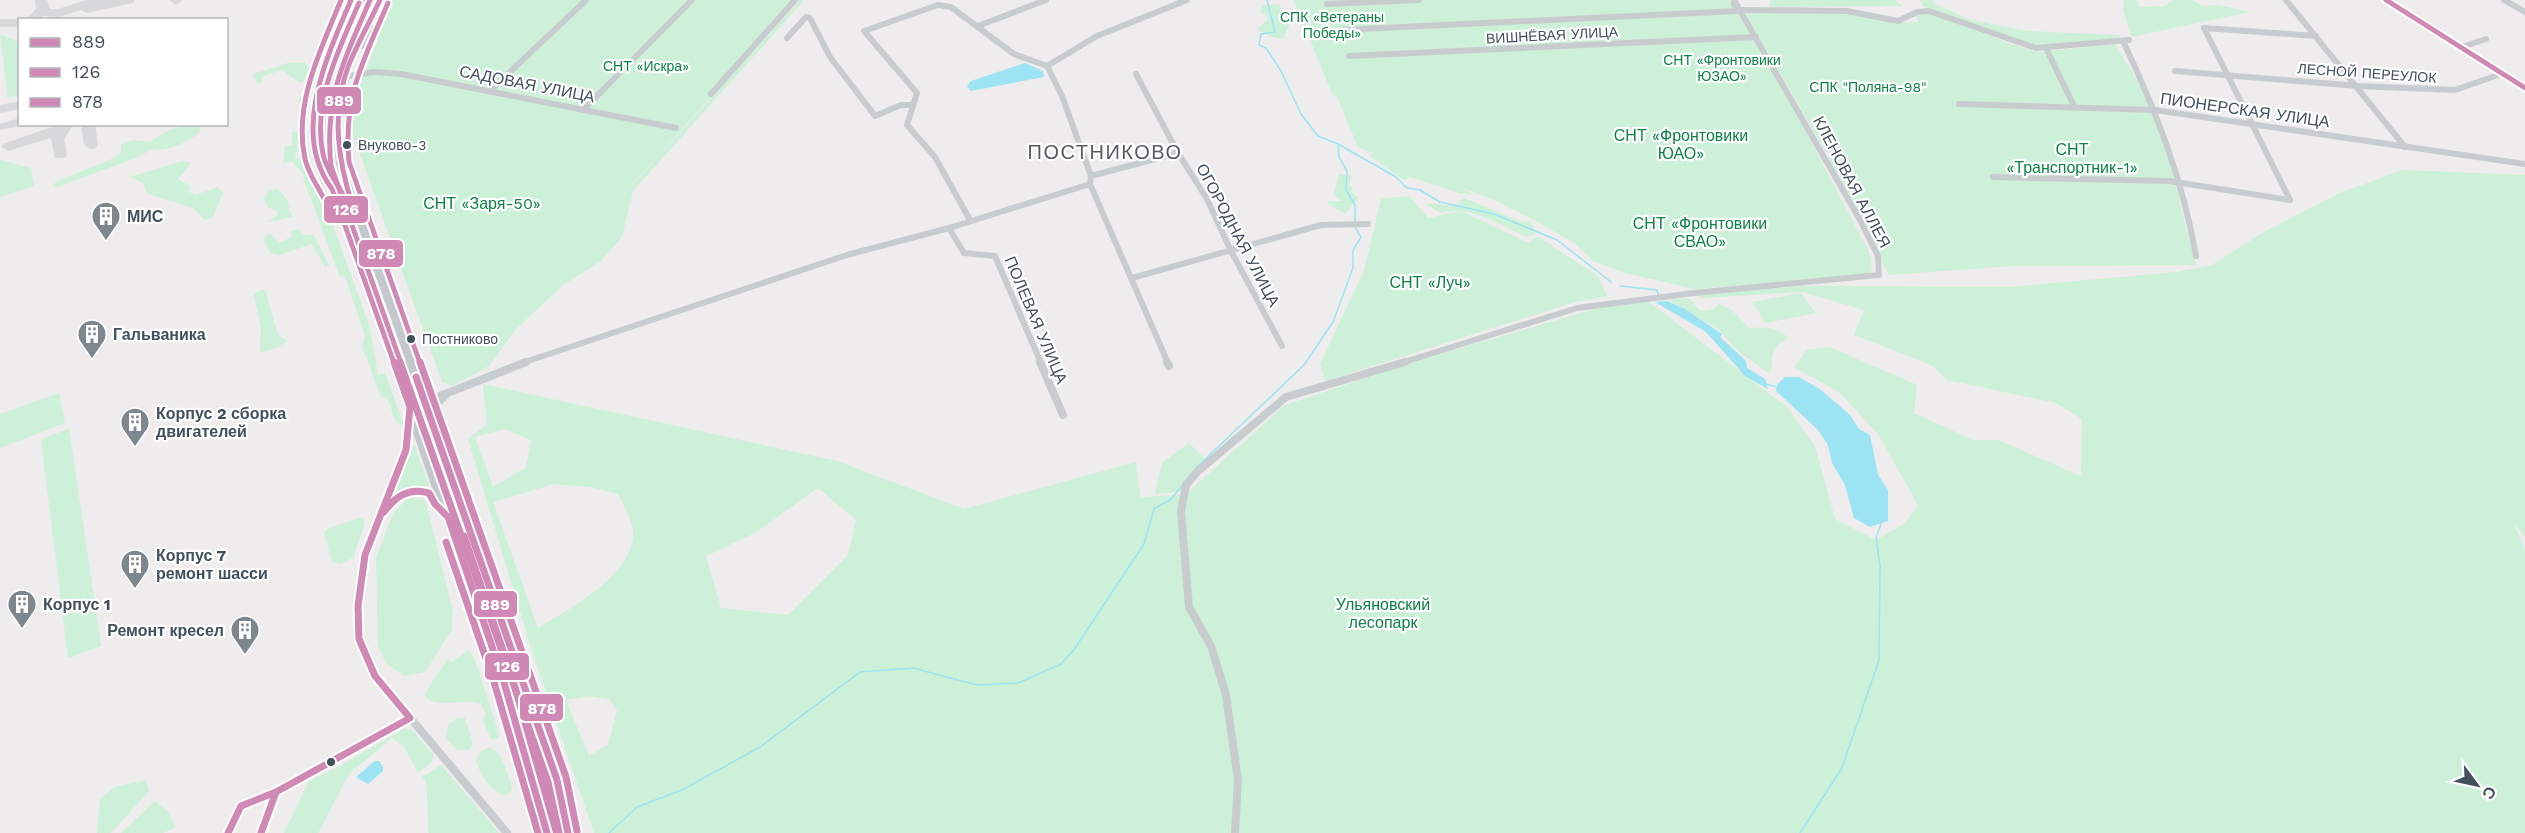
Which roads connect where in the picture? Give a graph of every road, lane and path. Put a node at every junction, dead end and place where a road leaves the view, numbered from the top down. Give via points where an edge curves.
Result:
1 (351, 0) edge
2 (362, 0) edge
3 (370, 0) edge
4 (380, 0) edge
5 (586, 0) edge
6 (692, 0) edge
7 (795, 0) edge
8 (1046, 0) edge
9 (1187, 0) edge
10 (1419, 0) edge
11 (1733, 0) edge
12 (2286, 0) edge
13 (2386, 0) edge
14 (2504, 0) edge
15 (1327, 4) dead end
16 (1739, 10) junction
17 (2525, 12) edge
18 (978, 26) junction
19 (1340, 30) dead end
20 (2316, 36) junction
21 (1756, 37) junction
22 (787, 38) dead end
23 (2486, 39) dead end
24 (2046, 48) junction
25 (2459, 48) junction
26 (1349, 56) dead end
27 (349, 64) junction
28 (1047, 66) junction
29 (2175, 70) dead end
30 (1136, 74) dead end
31 (2501, 74) junction
32 (2228, 75) junction
33 (344, 77) junction
34 (2358, 86) junction
35 (2525, 88) edge
36 (490, 91) junction
37 (711, 94) dead end
38 (1959, 104) dead end
39 (912, 105) junction
40 (2074, 106) junction
41 (584, 109) junction
42 (2155, 110) junction
43 (2252, 125) junction
44 (676, 128) dead end
45 (2405, 147) junction
46 (1178, 153) junction
47 (2525, 164) edge
48 (1993, 177) dead end
49 (1090, 180) junction
50 (2182, 183) junction
51 (332, 189) junction
52 (970, 220) junction
53 (1368, 224) dead end
54 (949, 228) junction
55 (1231, 251) junction
56 (2196, 256) dead end
57 (1132, 278) junction
58 (1282, 346) dead end
59 (1169, 366) dead end
60 (422, 391) junction
61 (446, 395) junction
62 (410, 407) junction
63 (1063, 416) dead end
64 (431, 417) junction
65 (448, 518) junction
66 (375, 529) junction
67 (410, 718) junction
68 (261, 833) edge
69 (507, 833) edge
70 (548, 833) edge
71 (568, 833) edge
72 (1234, 833) edge

1 - 51 main road via 316,104 313,152 323,179
2 - 51 main road via 324,113 323,143
3 - 27 main road
4 - 27 main road
5 - 36 street
6 - 41 street
7 - 37 street
8 - 18 street
9 - 28 street via 1109,29 1071,48
10 - 15 street
11 - 16 street, КЛЕНОВАЯ АЛЛЕЯ
12 - 20 street
13 - 25 street
14 - 17 street
16 - 19 street
16 - 21 street, КЛЕНОВАЯ АЛЛЕЯ
16 - 24 street via 1847,11 1898,21 1929,11 2011,41
18 - 28 street via 1014,54
18 - 39 street via 946,4 864,31 917,93
20 - 32 street via 2204,28
20 - 34 street
21 - 26 street, ВИШНЁВАЯ УЛИЦА
21 - 72 street, КЛЕНОВАЯ АЛЛЕЯ via 1865,230 1878,256 1879,275 1694,292 1577,308 1286,397 1221,451 1186,485 1181,511 1189,609 1211,646 1226,695 1238,780
22 - 39 street via 806,17 810,18 830,57 875,116 901,105
23 - 25 street
24 - 40 street
24 - 42 street via 2126,40
25 - 31 street
27 - 33 main road
28 - 49 street via 1062,96
29 - 32 street, ЛЕСНОЙ ПЕРЕУЛОК
30 - 46 street, ОГОРОДНАЯ УЛИЦА
31 - 34 street, ЛЕСНОЙ ПЕРЕУЛОК via 2455,90
31 - 35 street
32 - 34 street, ЛЕСНОЙ ПЕРЕУЛОК
32 - 43 street
33 - 36 street, САДОВАЯ УЛИЦА via 373,72 400,74
33 - 60 main road via 335,125 340,164
34 - 45 street
36 - 41 street, САДОВАЯ УЛИЦА
38 - 40 street, ПИОНЕРСКАЯ УЛИЦА
39 - 52 street via 907,124 922,138
40 - 42 street, ПИОНЕРСКАЯ УЛИЦА
41 - 44 street, САДОВАЯ УЛИЦА
42 - 43 street, ПИОНЕРСКАЯ УЛИЦА
42 - 50 street
43 - 45 street, ПИОНЕРСКАЯ УЛИЦА
43 - 50 street via 2290,200
45 - 47 street, ПИОНЕРСКАЯ УЛИЦА
46 - 49 street
46 - 55 street, ОГОРОДНАЯ УЛИЦА via 1208,199
48 - 50 street
49 - 52 street
49 - 57 street
50 - 56 street
51 - 62 main road
52 - 54 street
53 - 55 street via 1321,225
54 - 61 street via 847,255 658,317 528,361
54 - 63 street, ПОЛЕВАЯ УЛИЦА via 964,253 994,256
55 - 57 street
55 - 58 street, ОГОРОДНАЯ УЛИЦА
57 - 59 street
60 - 61 street via 435,398
60 - 64 main road
61 - 64 street via 435,405
62 - 65 main road
62 - 66 street via 406,450
64 - 71 main road via 556,780
65 - 66 street via 429,493 416,490 391,502
65 - 70 main road via 503,679
66 - 67 street via 359,583 360,643 375,676
67 - 68 street via 276,792
67 - 69 street

